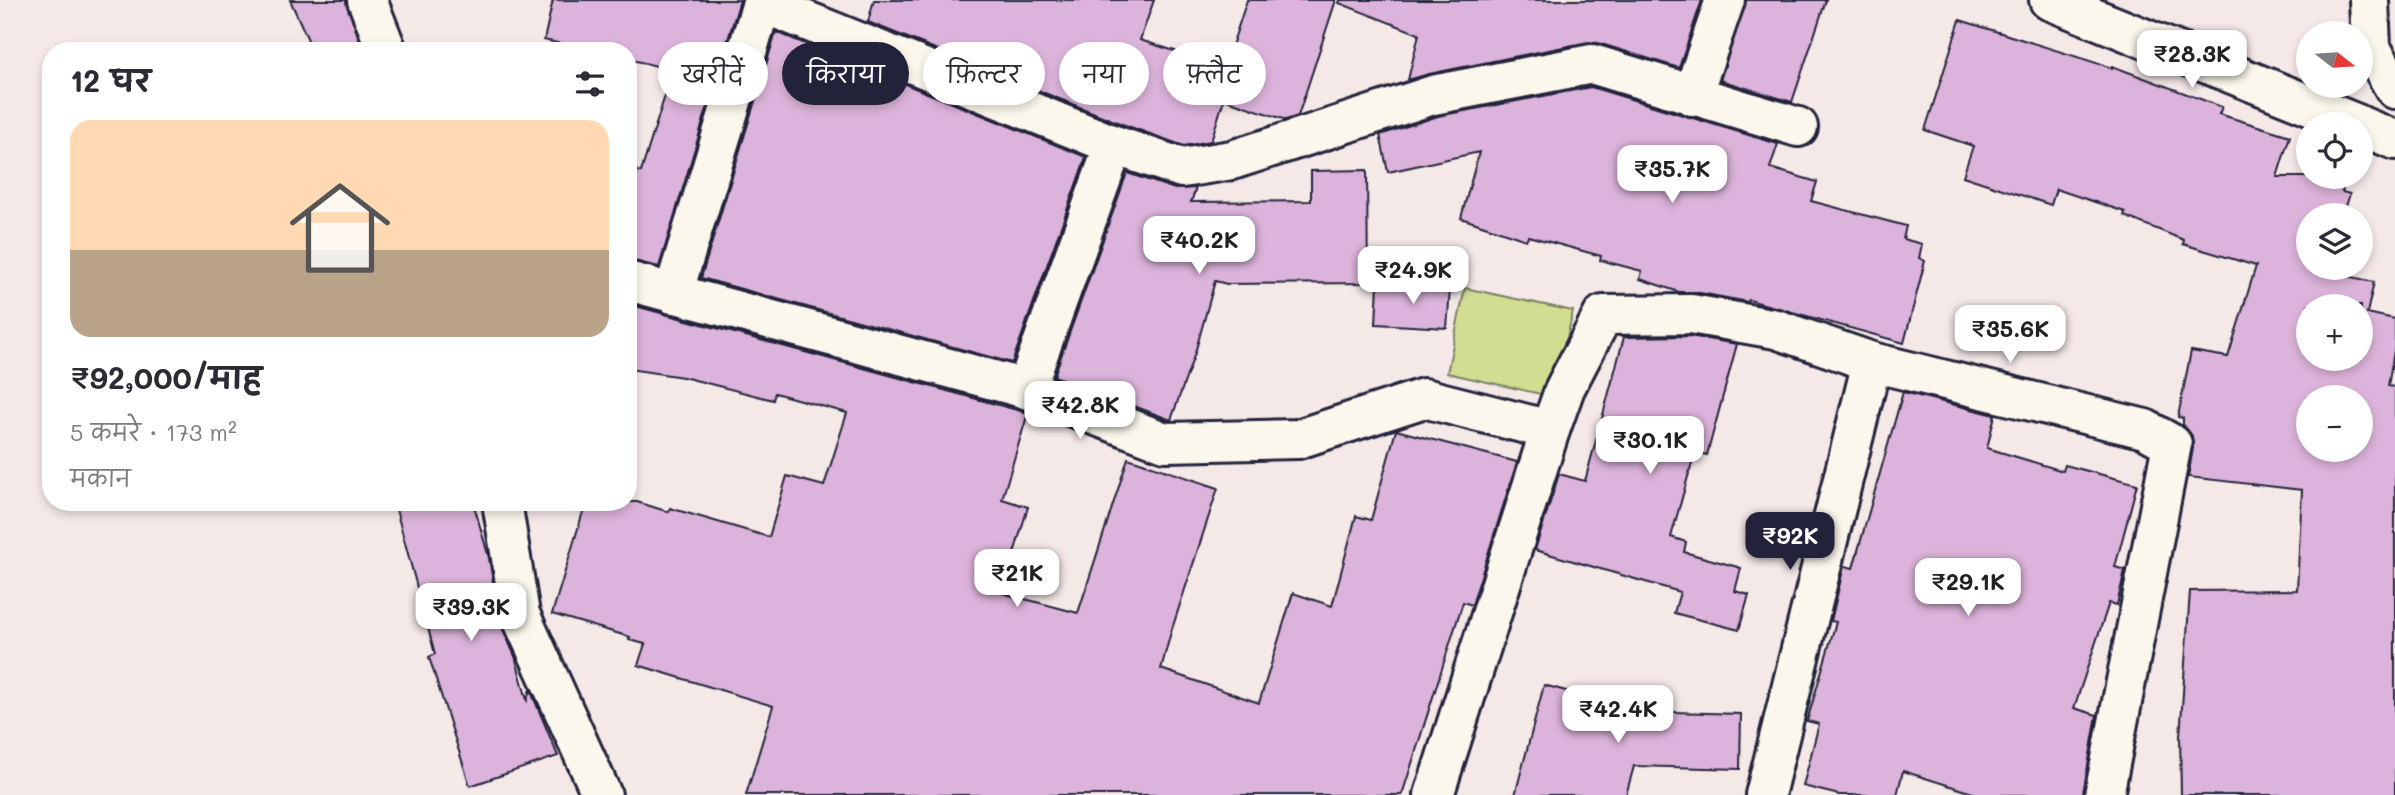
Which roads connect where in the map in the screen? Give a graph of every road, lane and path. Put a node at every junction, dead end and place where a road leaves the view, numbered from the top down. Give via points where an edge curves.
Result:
1 (367, 0) edge
2 (1725, 0) edge
3 (2049, 0) edge
4 (2369, 0) edge
5 (383, 42) edge
6 (2395, 89) edge
7 (1692, 96) junction
8 (2327, 112) edge
9 (1797, 127) dead end
10 (2373, 130) edge
11 (2395, 139) edge
12 (1114, 145) junction
13 (637, 284) edge
14 (673, 295) junction
15 (1872, 362) junction
16 (1026, 389) junction
17 (1550, 430) junction
18 (503, 511) edge
19 (602, 795) edge
20 (1434, 795) edge
21 (1765, 795) edge
22 (2104, 795) edge

1 - 5 street
2 - 7 street
3 - 8 street
4 - 6 street via 2371,48
7 - 9 street
7 - 12 street via 1592,64 1433,95 1232,160 1182,168
10 - 11 street
12 - 14 street via 762,3
12 - 16 street
13 - 14 street
14 - 16 street
15 - 17 street via 1776,329 1691,314 1603,315
15 - 21 street
15 - 22 street via 2145,429 2172,444
16 - 17 street via 1165,442 1298,439 1424,398
17 - 20 street
18 - 19 street via 520,614

